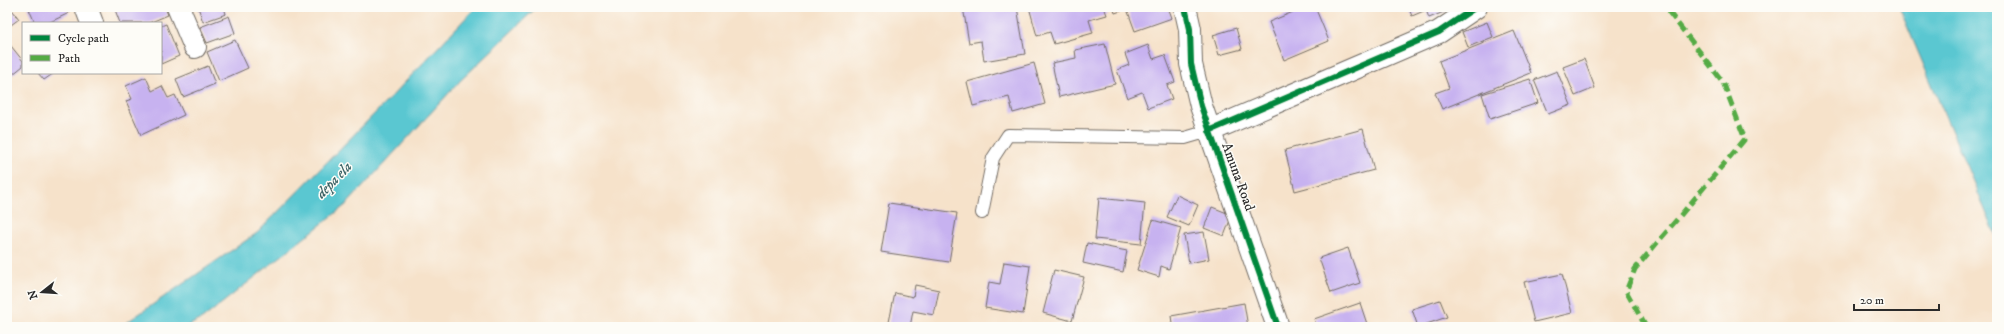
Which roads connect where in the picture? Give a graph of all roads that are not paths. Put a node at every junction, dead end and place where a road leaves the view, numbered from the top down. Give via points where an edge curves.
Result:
1 (86, 7) edge
2 (178, 7) edge
3 (1185, 7) edge
4 (1476, 7) edge
5 (92, 22) edge
6 (195, 46) dead end
7 (1209, 131) junction
8 (982, 213) dead end
9 (1278, 327) edge

1 - 5 street
2 - 6 street
3 - 7 street, Amuna Road via 1190,29 1192,64
4 - 7 street via 1439,32
7 - 8 lane via 1185,138 1008,135 993,158
7 - 9 street, Amuna Road

